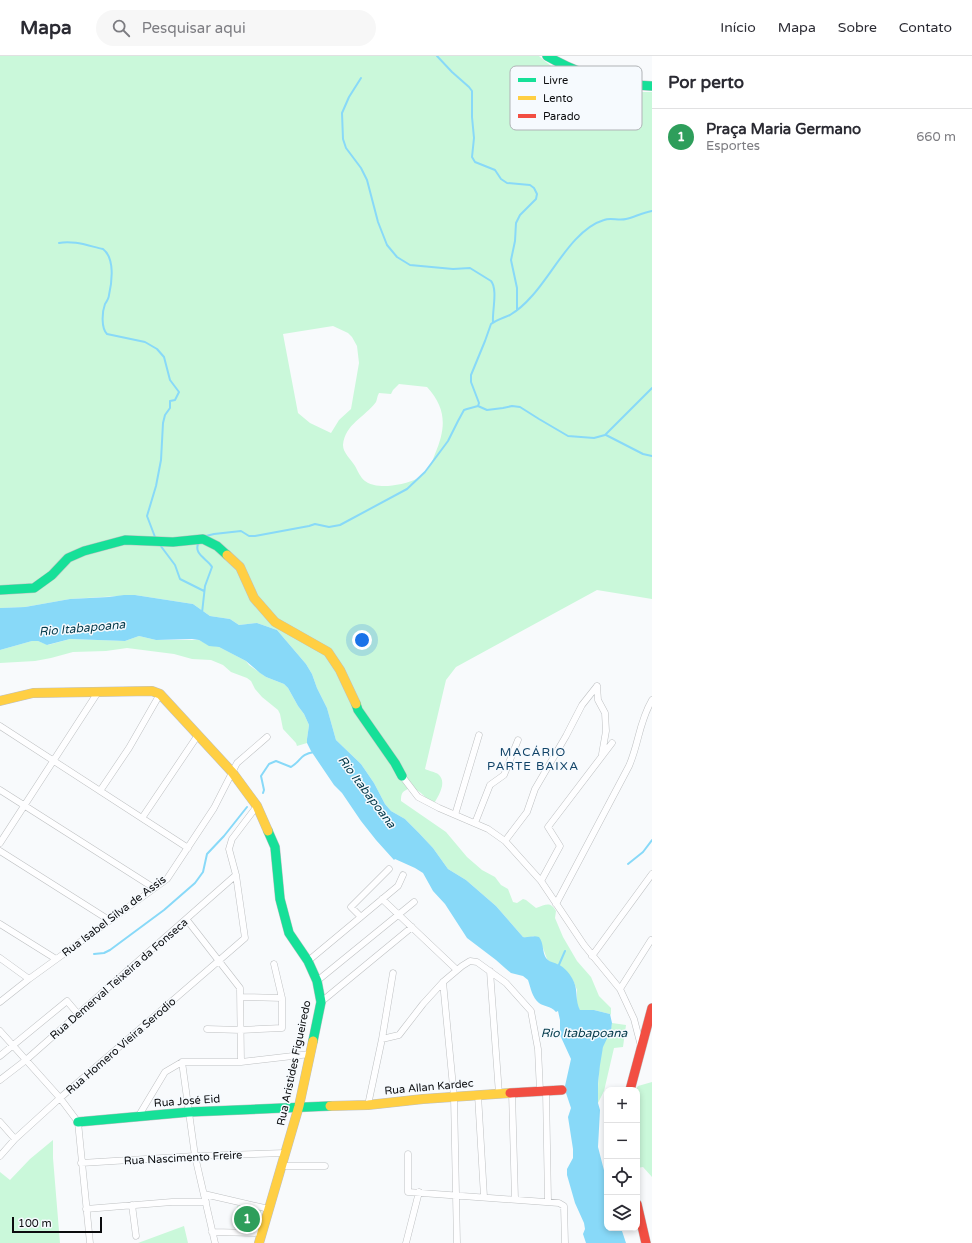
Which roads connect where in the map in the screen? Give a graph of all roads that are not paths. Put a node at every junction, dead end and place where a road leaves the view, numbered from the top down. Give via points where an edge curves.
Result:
1 (547, 56) edge
2 (564, 66) edge
3 (0, 590) edge
4 (98, 692) junction
5 (160, 694) junction
6 (652, 700) edge
7 (0, 702) edge
8 (0, 726) edge
9 (198, 735) junction
10 (479, 735) dead end
11 (267, 737) dead end
12 (518, 740) dead end
13 (612, 743) dead end
14 (601, 755) junction
15 (53, 761) junction
16 (232, 772) junction
17 (402, 776) joint
18 (0, 790) edge
19 (100, 791) junction
20 (24, 806) junction
21 (257, 806) junction
22 (455, 814) junction
23 (142, 818) junction
24 (475, 823) junction
25 (505, 841) junction
26 (0, 842) edge
27 (188, 848) junction
28 (0, 851) edge
29 (389, 869) dead end
30 (652, 874) edge
31 (236, 875) junction
32 (403, 875) dead end
33 (541, 881) junction
34 (154, 888) junction
35 (382, 899) junction
36 (414, 902) dead end
37 (556, 904) junction
38 (399, 915) junction
39 (361, 917) junction
40 (109, 920) junction
41 (187, 920) junction
42 (0, 924) edge
43 (412, 927) junction
44 (651, 940) edge
45 (592, 956) junction
46 (0, 958) edge
47 (56, 959) junction
48 (308, 961) junction
49 (219, 962) junction
50 (274, 964) dead end
51 (457, 970) junction
52 (490, 971) junction
53 (393, 973) dead end
54 (29, 979) junction
55 (317, 981) junction
56 (443, 982) junction
57 (620, 989) junction
58 (241, 997) junction
59 (282, 998) junction
60 (0, 1002) edge
61 (321, 1002) junction
62 (652, 1008) edge
63 (78, 1014) junction
64 (207, 1029) dead end
65 (241, 1030) junction
66 (0, 1031) edge
67 (382, 1039) junction
68 (13, 1045) junction
69 (641, 1047) junction
70 (310, 1054) junction
71 (0, 1056) edge
72 (26, 1060) junction
73 (182, 1062) junction
74 (240, 1062) junction
75 (0, 1080) edge
76 (631, 1087) edge
77 (562, 1090) dead end
78 (543, 1091) junction
79 (512, 1093) junction
80 (499, 1094) junction
81 (478, 1095) junction
82 (454, 1097) junction
83 (60, 1098) junction
84 (368, 1105) junction
85 (299, 1106) junction
86 (189, 1112) junction
87 (138, 1117) junction
88 (0, 1122) edge
89 (78, 1122) junction
90 (15, 1139) junction
91 (285, 1153) junction
92 (408, 1154) dead end
93 (0, 1156) edge
94 (195, 1156) junction
95 (81, 1163) junction
96 (281, 1166) junction
97 (325, 1166) dead end
98 (419, 1192) junction
99 (204, 1194) junction
100 (456, 1195) junction
101 (484, 1197) junction
102 (515, 1199) junction
103 (548, 1201) junction
104 (206, 1202) junction
105 (132, 1205) junction
106 (86, 1209) junction
107 (269, 1209) junction
108 (640, 1217) edge
109 (212, 1232) junction
110 (261, 1233) junction
111 (136, 1236) dead end
112 (90, 1243) edge
113 (215, 1243) edge
114 (259, 1243) edge
115 (406, 1243) edge
116 (457, 1243) edge
117 (461, 1243) edge
118 (565, 1243) edge
119 (646, 1243) edge

1 - 2 street
3 - 17 street via 34,588 52,575 68,558 124,540 208,541 240,567 254,598 275,622 328,652 340,670 358,710
4 - 5 street via 152,691
4 - 7 street via 33,694
4 - 15 street
5 - 9 street, Rua Aristides Figueiredo
5 - 19 street via 129,748
6 - 37 street via 644,713 629,766
8 - 15 street
9 - 16 street, Rua Aristides Figueiredo
9 - 23 street
10 - 22 street
11 - 16 street, Rua Isabel Silva de Assis via 237,764
12 - 24 street via 504,775 490,786
13 - 14 street
14 - 25 street via 606,731 605,713 598,700 597,686 582,704 535,789 527,812
14 - 33 street via 548,827 560,846
15 - 19 street
15 - 20 street
16 - 21 street, Rua Aristides Figueiredo
16 - 27 street, Rua Isabel Silva de Assis via 214,808
17 - 22 street via 418,797
18 - 20 street
19 - 23 street
20 - 26 street
20 - 34 street
21 - 31 street via 232,839 229,849
21 - 48 street, Rua Aristides Figueiredo via 275,847 280,899 289,933
22 - 24 street
23 - 27 street
24 - 25 street
25 - 33 street
27 - 34 street, Rua Isabel Silva de Assis via 167,879
28 - 40 street
29 - 39 street via 351,907
30 - 45 street
31 - 41 street, Rua Demerval Teixeira da Fonseca
31 - 49 street, Rua Homero Vieira Serodio via 245,938
32 - 35 street via 398,886
33 - 37 street
34 - 40 street, Rua Isabel Silva de Assis
35 - 38 street
35 - 39 street
36 - 38 street
37 - 45 street
38 - 43 street
38 - 55 street
39 - 48 street
40 - 47 street, Rua Isabel Silva de Assis
41 - 49 street
41 - 63 street, Rua Demerval Teixeira da Fonseca
42 - 47 street
43 - 51 street
43 - 61 street
44 - 57 street
45 - 57 street
46 - 54 street
47 - 54 street, Rua Isabel Silva de Assis
48 - 55 street, Rua Aristides Figueiredo
49 - 58 street via 240,988
49 - 83 street, Rua Homero Vieira Serodio
50 - 59 street
51 - 52 street via 470,961 477,962
51 - 56 street
52 - 78 street via 506,983 531,1011
52 - 80 street
53 - 67 street
54 - 60 street, Rua Isabel Silva de Assis
55 - 61 street, Rua Aristides Figueiredo
56 - 67 street via 399,1035
56 - 82 street
57 - 69 street via 634,1019
58 - 59 street
58 - 65 street
59 - 65 street via 282,1028
61 - 70 street, Rua Aristides Figueiredo
62 - 69 street
63 - 68 street via 67,1001
63 - 72 street, Rua Demerval Teixeira da Fonseca
64 - 65 street
65 - 74 street
66 - 68 street
67 - 84 street
68 - 71 street
68 - 72 street
69 - 76 street
70 - 74 street
70 - 85 street, Rua Aristides Figueiredo
72 - 75 street, Rua Demerval Teixeira da Fonseca
72 - 83 street
73 - 74 street
73 - 86 street
73 - 87 street via 165,1072
77 - 78 street, Rua Allan Kardec
78 - 79 street, Rua Allan Kardec
78 - 103 street
79 - 80 street, Rua Allan Kardec
79 - 102 street
80 - 81 street, Rua Allan Kardec
81 - 82 street, Rua Allan Kardec
81 - 101 street
82 - 84 street, Rua Allan Kardec
82 - 100 street
83 - 89 street
83 - 90 street, Rua Homero Vieira Serodio
84 - 85 street, Rua Allan Kardec
85 - 86 street, Rua José Eid
85 - 91 street, Rua Aristides Figueiredo
86 - 87 street, Rua José Eid
86 - 94 street
87 - 89 street, Rua José Eid
88 - 90 street
89 - 95 street
90 - 93 street, Rua Homero Vieira Serodio
91 - 94 street, Rua Nascimento Freire
91 - 96 street, Rua Aristides Figueiredo
92 - 98 street via 408,1192
94 - 95 street, Rua Nascimento Freire
94 - 99 street
95 - 106 street
96 - 97 street
96 - 107 street, Rua Aristides Figueiredo
98 - 100 street
98 - 115 street
99 - 104 street
99 - 107 street
100 - 101 street
100 - 116 street
101 - 102 street
102 - 103 street
103 - 118 street via 564,1206
104 - 105 street
104 - 109 street
105 - 106 street
105 - 111 street
106 - 112 street
107 - 110 street, Rua Aristides Figueiredo
108 - 119 street
109 - 110 street
109 - 113 street
110 - 114 street, Rua Aristides Figueiredo
116 - 117 street

